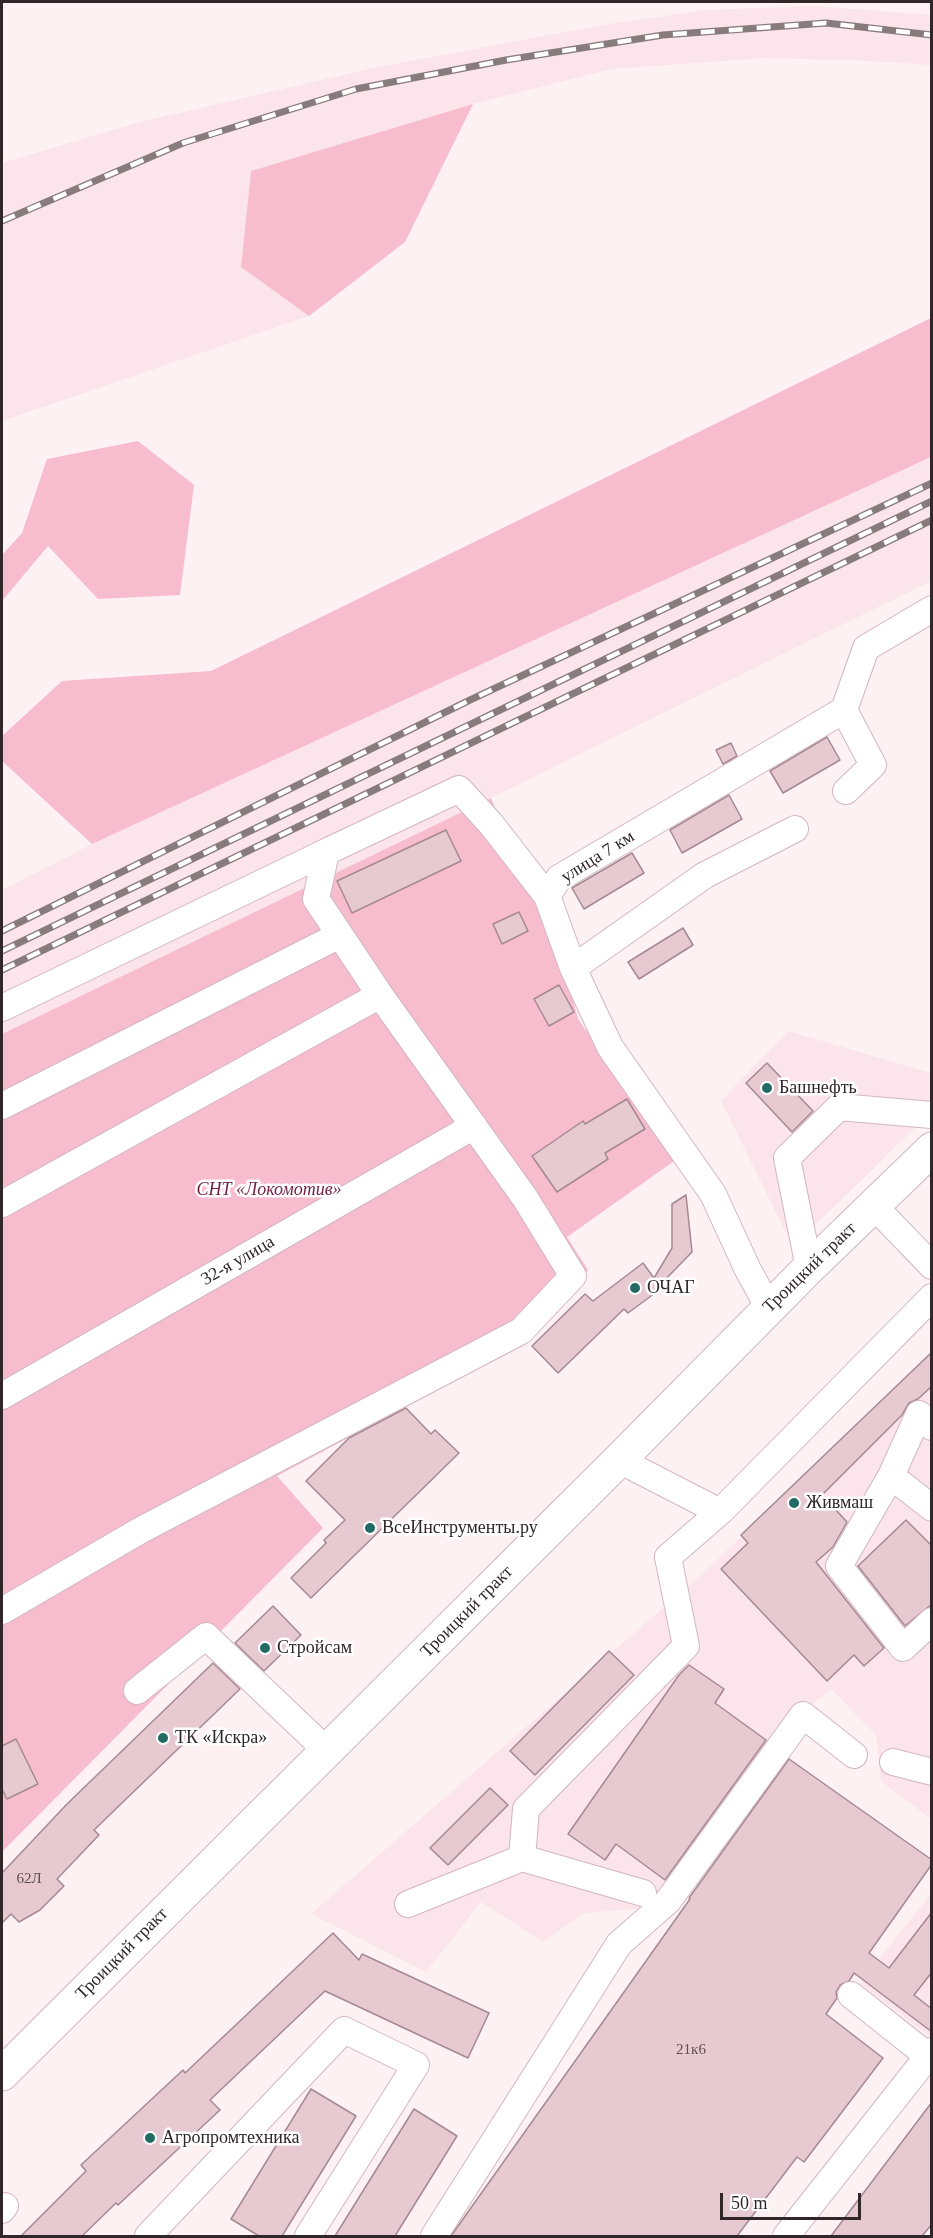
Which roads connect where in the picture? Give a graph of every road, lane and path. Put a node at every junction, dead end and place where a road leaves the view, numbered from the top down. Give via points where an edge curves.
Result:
1 (932, 609) edge
2 (844, 710) junction
3 (846, 791) dead end
4 (795, 829) dead end
5 (326, 852) junction
6 (546, 896) junction
7 (340, 935) junction
8 (573, 968) junction
9 (380, 995) junction
10 (2, 1008) edge
11 (2, 1106) edge
12 (932, 1115) edge
13 (474, 1126) junction
14 (932, 1149) edge
15 (2, 1204) edge
16 (874, 1206) junction
17 (932, 1266) edge
18 (809, 1268) junction
19 (932, 1297) edge
20 (769, 1308) junction
21 (2, 1396) edge
22 (932, 1427) edge
23 (619, 1460) junction
24 (891, 1476) junction
25 (932, 1508) edge
26 (720, 1512) junction
27 (2, 1611) edge
28 (932, 1621) edge
29 (137, 1691) dead end
30 (327, 1751) junction
31 (854, 1755) dead end
32 (893, 1762) dead end
33 (932, 1772) edge
34 (522, 1858) junction
35 (643, 1893) dead end
36 (408, 1904) dead end
37 (851, 1995) dead end
38 (930, 2053) edge
39 (2, 2074) edge
40 (148, 2236) edge
41 (308, 2236) edge
42 (434, 2236) edge
43 (786, 2236) edge

1 - 2 street via 866,648
2 - 3 street via 873,765
2 - 6 street, улица 7 км via 559,878
4 - 8 street via 705,875
5 - 6 street via 459,789
5 - 7 street via 316,899
5 - 10 street
6 - 8 street, улица 7 км
7 - 9 street
7 - 11 street
8 - 20 street, улица 7 км via 610,1047 713,1194
9 - 13 street
9 - 15 street
12 - 18 street via 839,1107 787,1158
13 - 21 street, 32-я улица
13 - 27 street via 573,1276 521,1331 141,1530
14 - 16 main road, Троицкий тракт
16 - 17 street
16 - 18 main road, Троицкий тракт
18 - 20 main road, Троицкий тракт
19 - 26 street
20 - 23 main road, Троицкий тракт
22 - 24 street via 919,1414
23 - 26 street
23 - 30 main road, Троицкий тракт
24 - 25 street
24 - 28 street via 839,1566 903,1648
26 - 34 street via 668,1557 686,1646 526,1809
29 - 30 street via 206,1636
30 - 39 main road, Троицкий тракт
31 - 42 street via 803,1714 668,1901 619,1944
32 - 33 street
34 - 35 street
34 - 36 street
37 - 38 street
38 - 43 street
40 - 41 street via 344,2030 416,2064

